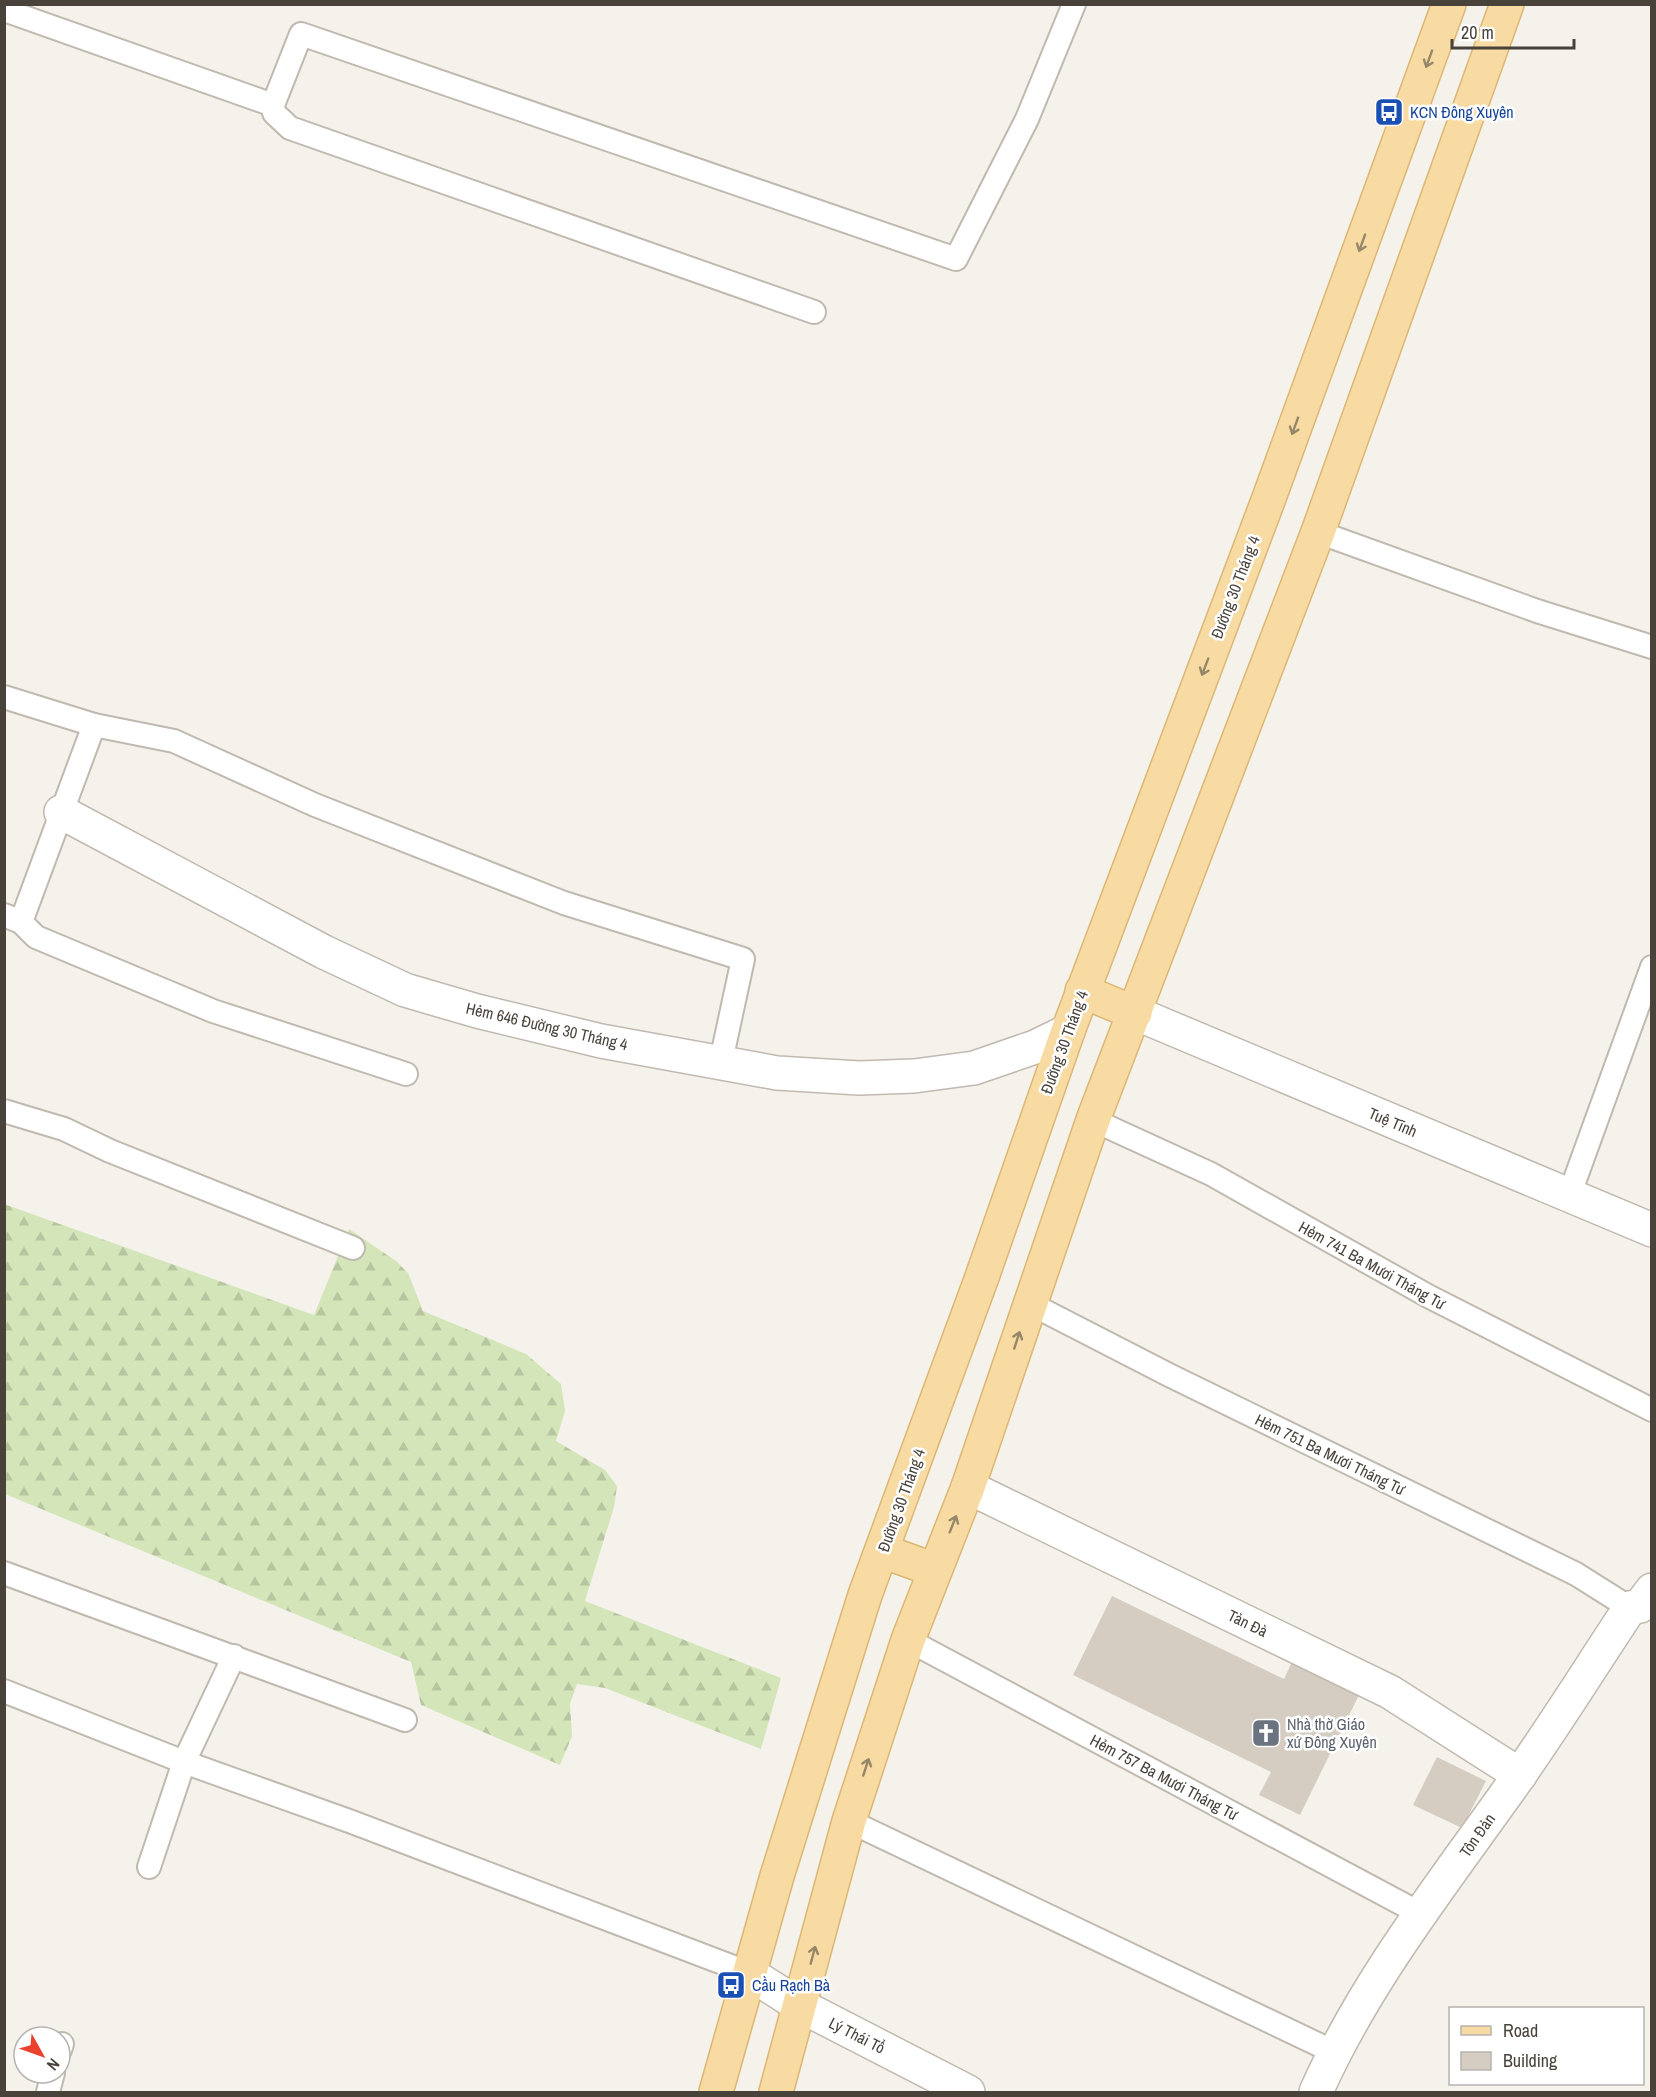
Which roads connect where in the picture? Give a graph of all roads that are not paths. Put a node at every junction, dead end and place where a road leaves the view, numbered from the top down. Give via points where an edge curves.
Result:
1 (1074, 4) edge
2 (1449, 4) edge
3 (1507, 4) edge
4 (4, 10) edge
5 (273, 105) junction
6 (814, 312) dead end
7 (1318, 532) junction
8 (1652, 648) edge
9 (4, 697) edge
10 (94, 725) junction
11 (61, 812) junction
12 (13, 918) edge
13 (1652, 967) edge
14 (1082, 991) junction
15 (1136, 1012) junction
16 (1068, 1031) junction
17 (721, 1061) junction
18 (406, 1074) dead end
19 (1045, 1098) junction
20 (4, 1111) edge
21 (1093, 1119) junction
22 (1569, 1197) junction
23 (1652, 1230) edge
24 (353, 1248) dead end
25 (1029, 1303) junction
26 (1652, 1410) edge
27 (968, 1487) junction
28 (882, 1551) junction
29 (935, 1570) junction
30 (4, 1573) edge
31 (1641, 1599) edge
32 (908, 1640) junction
33 (234, 1656) junction
34 (4, 1691) edge
35 (405, 1720) dead end
36 (184, 1762) junction
37 (1520, 1774) junction
38 (849, 1821) junction
39 (149, 1867) dead end
40 (1421, 1914) junction
41 (749, 1973) junction
42 (799, 2005) junction
43 (1334, 2052) junction
44 (716, 2092) edge
45 (776, 2092) edge
46 (968, 2092) edge
47 (1316, 2092) edge

1 - 5 lane via 1027,119 956,259 301,34
2 -> 14 main road, Đường 30 Tháng 4 via 1269,498
3 - 7 main road
4 - 5 lane
5 - 6 lane via 274,113 290,128
7 - 8 lane
7 - 15 main road
9 - 10 lane
10 - 11 lane
10 - 17 lane via 174,741 315,805 564,903 743,959
11 - 12 lane
11 - 17 street, Hẻm 646 Đường 30 Tháng 4 via 314,947 405,990 602,1041
12 - 18 lane via 36,937 213,1011
13 - 22 lane
14 - 15 main road
14 - 16 main road, Đường 30 Tháng 4
15 - 21 main road
15 - 22 street, Tuệ Tĩnh
16 - 17 street, Hẻm 646 Đường 30 Tháng 4 via 974,1068 914,1076 859,1078 777,1073
16 - 19 main road, Đường 30 Tháng 4
19 - 21 main road
19 - 28 main road, Đường 30 Tháng 4
20 - 24 lane via 64,1129
21 - 25 main road
21 - 26 lane, Hẻm 741 Ba Mươi Tháng Tư via 1211,1174 1428,1296
22 - 23 street, Tuệ Tĩnh
27 -> 25 main road
25 - 31 lane, Hẻm 751 Ba Mươi Tháng Tư via 1576,1574
29 -> 27 main road
27 - 37 street, Tản Đà via 1390,1692
28 - 29 main road
28 - 41 main road, Đường 30 Tháng 4 via 858,1617
29 - 32 main road
30 - 33 lane
31 - 37 street, Tôn Đản
38 -> 32 main road
32 - 40 lane, Hẻm 757 Ba Mươi Tháng Tư
33 - 35 lane
33 - 36 lane
34 - 36 lane
36 - 39 lane
36 - 41 lane
37 - 40 street, Tôn Đản
42 -> 38 main road
38 - 43 lane
40 - 43 street, Tôn Đản
41 - 42 street, Lý Thái Tổ
41 - 44 main road, Đường 30 Tháng 4
42 - 45 main road
42 - 46 street, Lý Thái Tổ
43 - 47 street, Tôn Đản

